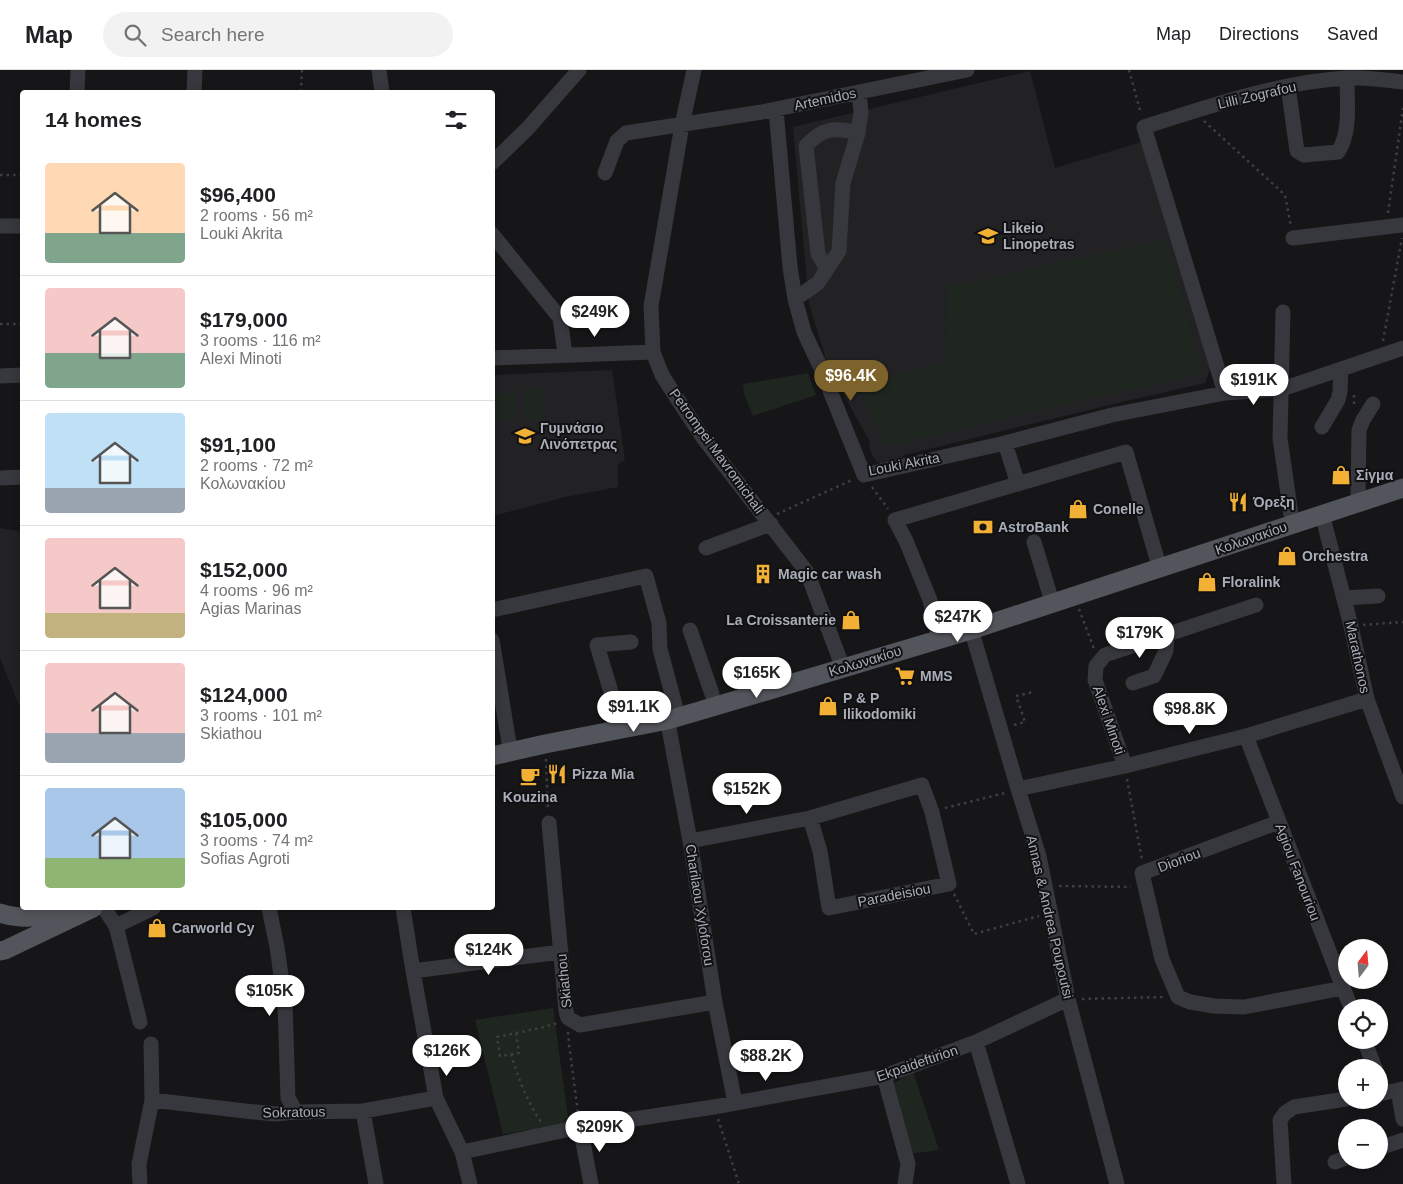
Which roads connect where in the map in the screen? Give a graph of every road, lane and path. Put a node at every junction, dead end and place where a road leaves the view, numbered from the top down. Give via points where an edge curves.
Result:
1 (78, 70) edge
2 (195, 70) edge
3 (302, 70) edge
4 (380, 70) edge
5 (579, 70) edge
6 (694, 70) edge
7 (967, 70) edge
8 (1129, 70) edge
9 (924, 74) edge
10 (1347, 78) junction
11 (1403, 82) edge
12 (1288, 86) junction
13 (78, 90) edge
14 (194, 90) edge
15 (301, 90) edge
16 (382, 90) edge
17 (859, 92) junction
18 (1403, 108) edge
19 (776, 110) junction
20 (1193, 111) junction
21 (682, 125) junction
22 (1144, 127) junction
23 (858, 133) junction
24 (495, 160) edge
25 (605, 173) dead end
26 (0, 175) edge
27 (20, 175) edge
28 (1403, 225) edge
29 (0, 226) edge
30 (20, 226) edge
31 (1387, 227) junction
32 (1403, 234) edge
33 (1293, 238) joint
34 (496, 244) edge
35 (827, 269) junction
36 (795, 299) junction
37 (1283, 312) dead end
38 (0, 324) edge
39 (20, 324) edge
40 (1403, 348) edge
41 (653, 352) junction
42 (565, 354) junction
43 (1380, 355) junction
44 (495, 358) edge
45 (1341, 368) junction
46 (20, 375) edge
47 (0, 376) edge
48 (1282, 389) junction
49 (1354, 392) dead end
50 (1225, 393) junction
51 (1373, 404) dead end
52 (1354, 410) dead end
53 (1322, 427) dead end
54 (1004, 443) junction
55 (864, 475) junction
56 (20, 477) edge
57 (0, 478) edge
58 (1403, 480) edge
59 (1018, 484) junction
60 (1403, 488) edge
61 (1358, 494) junction
62 (1322, 514) junction
63 (1291, 515) junction
64 (896, 520) junction
65 (769, 521) junction
66 (1034, 542) dead end
67 (706, 548) dead end
68 (1158, 559) junction
69 (1050, 595) junction
70 (1074, 596) junction
71 (1378, 596) dead end
72 (1344, 598) junction
73 (1256, 605) dead end
74 (495, 609) edge
75 (1403, 622) edge
76 (970, 626) junction
77 (1351, 626) junction
78 (690, 630) dead end
79 (937, 631) junction
80 (1167, 635) junction
81 (631, 642) dead end
82 (1099, 662) junction
83 (842, 663) junction
84 (495, 675) edge
85 (1132, 683) dead end
86 (1033, 692) dead end
87 (712, 694) junction
88 (1367, 699) junction
89 (669, 711) junction
90 (619, 719) junction
91 (1000, 729) junction
92 (1246, 736) junction
93 (545, 744) junction
94 (501, 745) edge
95 (495, 755) edge
96 (1125, 766) junction
97 (1400, 776) edge
98 (1018, 789) junction
99 (1403, 796) edge
100 (932, 812) junction
101 (810, 818) junction
102 (1279, 822) junction
103 (549, 823) joint
104 (690, 841) junction
105 (1144, 880) junction
106 (949, 884) junction
107 (1045, 886) junction
108 (64, 910) edge
109 (89, 910) edge
110 (105, 910) edge
111 (149, 910) edge
112 (269, 910) edge
113 (403, 910) edge
114 (1051, 913) junction
115 (0, 914) edge
116 (116, 926) junction
117 (0, 941) edge
118 (0, 951) edge
119 (561, 952) junction
120 (413, 971) junction
121 (1338, 975) edge
122 (1338, 989) edge
123 (1178, 996) junction
124 (1068, 999) junction
125 (716, 1002) junction
126 (568, 1018) junction
127 (140, 1022) dead end
128 (516, 1033) junction
129 (976, 1042) junction
130 (151, 1044) dead end
131 (511, 1054) junction
132 (884, 1076) junction
133 (1391, 1091) edge
134 (436, 1098) junction
135 (152, 1100) junction
136 (1338, 1100) edge
137 (735, 1103) junction
138 (714, 1107) junction
139 (363, 1111) junction
140 (296, 1112) junction
141 (1403, 1119) edge
142 (580, 1127) junction
143 (548, 1134) junction
144 (1403, 1140) edge
145 (1388, 1145) edge
146 (462, 1152) junction
147 (140, 1184) edge
148 (376, 1184) edge
149 (470, 1184) edge
150 (591, 1184) edge
151 (738, 1184) edge
152 (905, 1184) edge
153 (1018, 1184) edge
154 (1117, 1184) edge
155 (1284, 1184) edge

1 - 13 street
2 - 14 street
3 - 15 path
4 - 16 street
5 - 24 street
6 - 21 street, Petrompei Mavromichali
7 - 9 street, Artemidos
8 - 22 path
9 - 17 street, Artemidos
10 - 11 street, Lilli Zografou
10 - 12 street, Lilli Zografou
10 - 12 street via 1346,134 1338,152 1304,155 1297,151
12 - 20 street, Lilli Zografou
17 - 19 street, Artemidos
17 - 23 street
18 - 31 path
19 - 21 street, Artemidos
19 - 36 street, Louki Akrita
20 - 22 street, Lilli Zografou
20 - 33 path via 1285,195
21 - 25 street, Artemidos via 626,133 616,141
21 - 41 street, Petrompei Mavromichali via 651,306
22 - 50 street
23 - 35 street via 843,183 839,251
23 - 35 street via 825,131 806,146 818,254
26 - 27 path
28 - 31 street
29 - 30 street
31 - 33 street
32 - 43 path
34 - 42 street via 560,318
35 - 36 street via 818,283
36 - 55 street, Louki Akrita via 804,332
37 - 48 street
38 - 39 path
40 - 43 street, Louki Akrita
41 - 42 street
41 - 65 street, Petrompei Mavromichali via 662,375 704,439
42 - 44 street
43 - 45 street, Louki Akrita
45 - 48 street, Louki Akrita
45 - 53 street via 1338,400
46 - 47 street
48 - 50 street, Louki Akrita
48 - 63 street via 1280,438
49 - 52 path
50 - 54 street, Louki Akrita via 1112,415
51 - 61 street via 1359,430
54 - 55 street, Louki Akrita
54 - 59 street
55 - 64 path
55 - 65 path
56 - 57 street
58 - 61 main road, Κολωνακίου
59 - 64 street
59 - 68 street via 1126,452
60 - 62 main road, Κολωνακίου
61 - 63 main road, Κολωνακίου
62 - 70 main road, Κολωνακίου
62 - 72 street, Marathonos
63 - 68 main road, Κολωνακίου
64 - 79 street via 930,600
65 - 67 street
65 - 83 street, Petrompei Mavromichali via 806,572
66 - 69 street
68 - 69 main road, Κολωνακίου
69 - 76 main road, Κολωνακίου
70 - 76 main road, Κολωνακίου
70 - 82 path
71 - 72 street
72 - 77 street, Marathonos
73 - 80 street
74 - 89 street, Charilaou Xyloforou via 646,576 659,623
75 - 77 path
76 - 79 main road, Κολωνακίου
76 - 83 main road, Κολωνακίου
76 - 91 street, Annas & Andrea Poupoutsi
77 - 88 street, Marathonos
78 - 87 street
79 - 83 main road, Κολωνακίου
80 - 82 street via 1105,655
80 - 85 street via 1166,651 1154,676
81 - 90 street via 596,645
82 - 96 street, Alexi Minoti via 1095,680
83 - 87 main road, Κολωνακίου
83 - 89 main road, Κολωνακίου
84 - 94 street
86 - 91 path via 1016,696 1025,722
87 - 89 main road, Κολωνακίου
88 - 92 street, Alexi Minoti
88 - 97 street, Marathonos
89 - 90 main road, Κολωνακίου
89 - 93 main road, Κολωνακίου
89 - 104 street, Charilaou Xyloforou
90 - 94 main road, Κολωνακίου
91 - 98 street, Annas & Andrea Poupoutsi
92 - 96 street, Alexi Minoti
92 - 102 street, Agiou Fanouriou
93 - 95 main road, Κολωνακίου
93 - 103 path
96 - 98 street, Alexi Minoti
96 - 105 path
97 - 99 street, Marathonos
98 - 100 path
98 - 107 street, Annas & Andrea Poupoutsi
100 - 101 street, Paradeisiou via 922,785
100 - 106 street, Paradeisiou
101 - 104 street
101 - 106 street, Paradeisiou via 820,851 829,908
102 - 105 street, Dioriou
102 - 121 street, Agiou Fanouriou
103 - 119 street, Skiathou
104 - 125 street, Charilaou Xyloforou
105 - 107 path
105 - 123 street, Dioriou via 1162,959
106 - 114 path via 974,934
107 - 114 street, Annas & Andrea Poupoutsi
108 - 115 main road via 28,918
108 - 117 main road
109 - 118 main road
110 - 116 street
111 - 116 street
112 - 140 street via 285,1004 288,1098
113 - 120 street
114 - 124 street, Annas & Andrea Poupoutsi
116 - 127 street
119 - 120 street
119 - 126 street, Skiathou
120 - 134 street
122 - 123 street via 1244,1006 1214,1006 1190,1002
123 - 124 path
124 - 129 street, Ekpaideftirion
124 - 154 street, Annas & Andrea Poupoutsi
125 - 126 street, Skiathou via 580,1025
125 - 137 street, Charilaou Xyloforou
126 - 128 path
126 - 142 path
128 - 131 path via 518,1053
128 - 131 path via 497,1037 500,1056
129 - 132 street, Ekpaideftirion
129 - 153 street
130 - 135 street
131 - 143 path via 519,1081
132 - 137 street, Ekpaideftirion
132 - 152 street via 908,1164
133 - 141 street
134 - 139 street, Sokratous
134 - 146 street
135 - 140 street, Sokratous via 275,1114
135 - 147 street via 138,1164
136 - 155 street via 1285,1112 1280,1120
137 - 138 street, Ekpaideftirion
138 - 142 street, Ekpaideftirion
138 - 151 path
139 - 140 street, Sokratous
139 - 148 street
142 - 143 street, Ekpaideftirion
142 - 150 street
143 - 146 street, Ekpaideftirion
144 - 145 street
146 - 149 street

